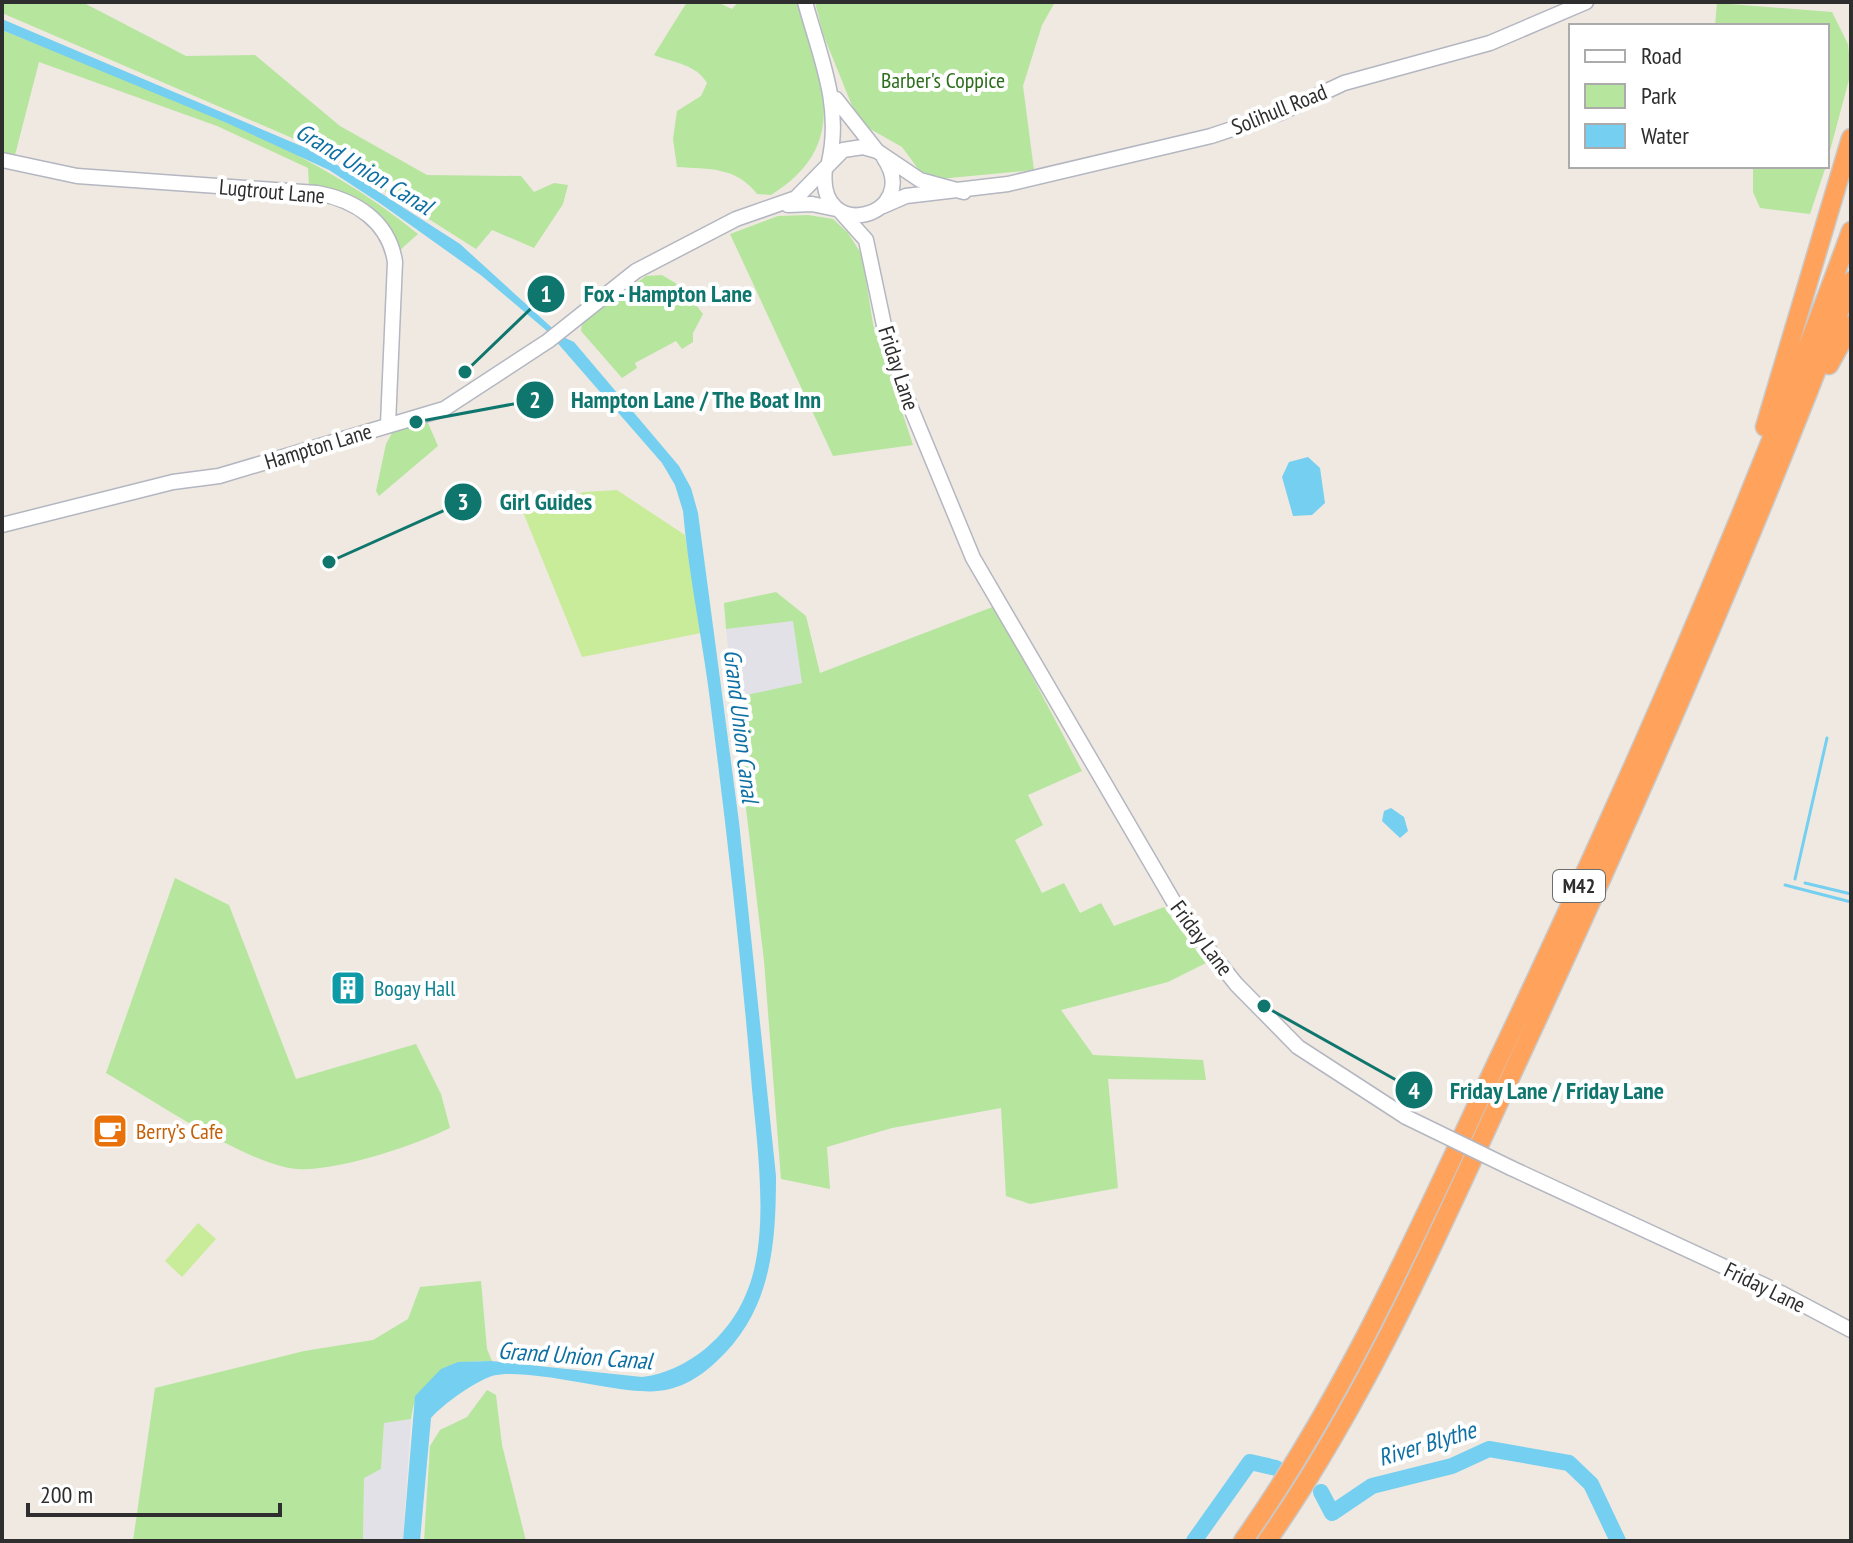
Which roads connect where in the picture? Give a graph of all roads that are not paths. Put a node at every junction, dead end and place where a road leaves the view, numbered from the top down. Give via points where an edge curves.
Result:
1 (805, 2) edge
2 (1586, 2) edge
3 (831, 92) junction
4 (1851, 138) edge
5 (880, 154) junction
6 (2, 160) edge
7 (827, 165) junction
8 (964, 192) junction
9 (772, 208) junction
10 (882, 208) junction
11 (838, 211) junction
12 (1851, 231) edge
13 (870, 252) junction
14 (1851, 281) edge
15 (1851, 325) edge
16 (388, 424) junction
17 (1796, 424) junction
18 (2, 525) edge
19 (1735, 530) junction
20 (1851, 1330) edge
21 (1243, 1541) edge
22 (1267, 1541) edge

1 - 3 main road
2 - 8 main road, Solihull Road via 1477,48 1344,83 1245,126
3 - 5 main road, Solihull Road
3 - 7 main road via 835,131
4 - 19 highway, M42
5 - 7 main road via 850,148
5 - 8 main road, Solihull Road via 920,180
5 - 10 main road via 893,183
6 - 16 main road, Lugtrout Lane via 77,176 317,193 345,201 371,217 388,236 395,262
7 - 9 main road, Hampton Lane via 802,195
7 - 11 main road via 826,192
8 - 10 main road, Solihull Road via 906,196
9 - 11 main road, Hampton Lane via 803,204
9 - 16 main road, Hampton Lane via 736,219 666,254 444,409
10 - 11 main road via 862,215
10 - 13 main road, Friday Lane via 871,232
11 - 13 main road, Friday Lane via 861,232
12 - 19 highway, M42
13 - 20 main road, Friday Lane, bridge via 885,330 906,396 973,558 1182,916 1268,1019 1298,1047 1406,1117
14 - 17 highway, M42
15 - 17 highway, M42
16 - 18 main road, Hampton Lane via 219,476 173,482
17 - 22 highway, M42 via 1657,760 1446,1216 1365,1377
19 - 21 highway, M42 via 1639,759 1384,1303 1295,1464

